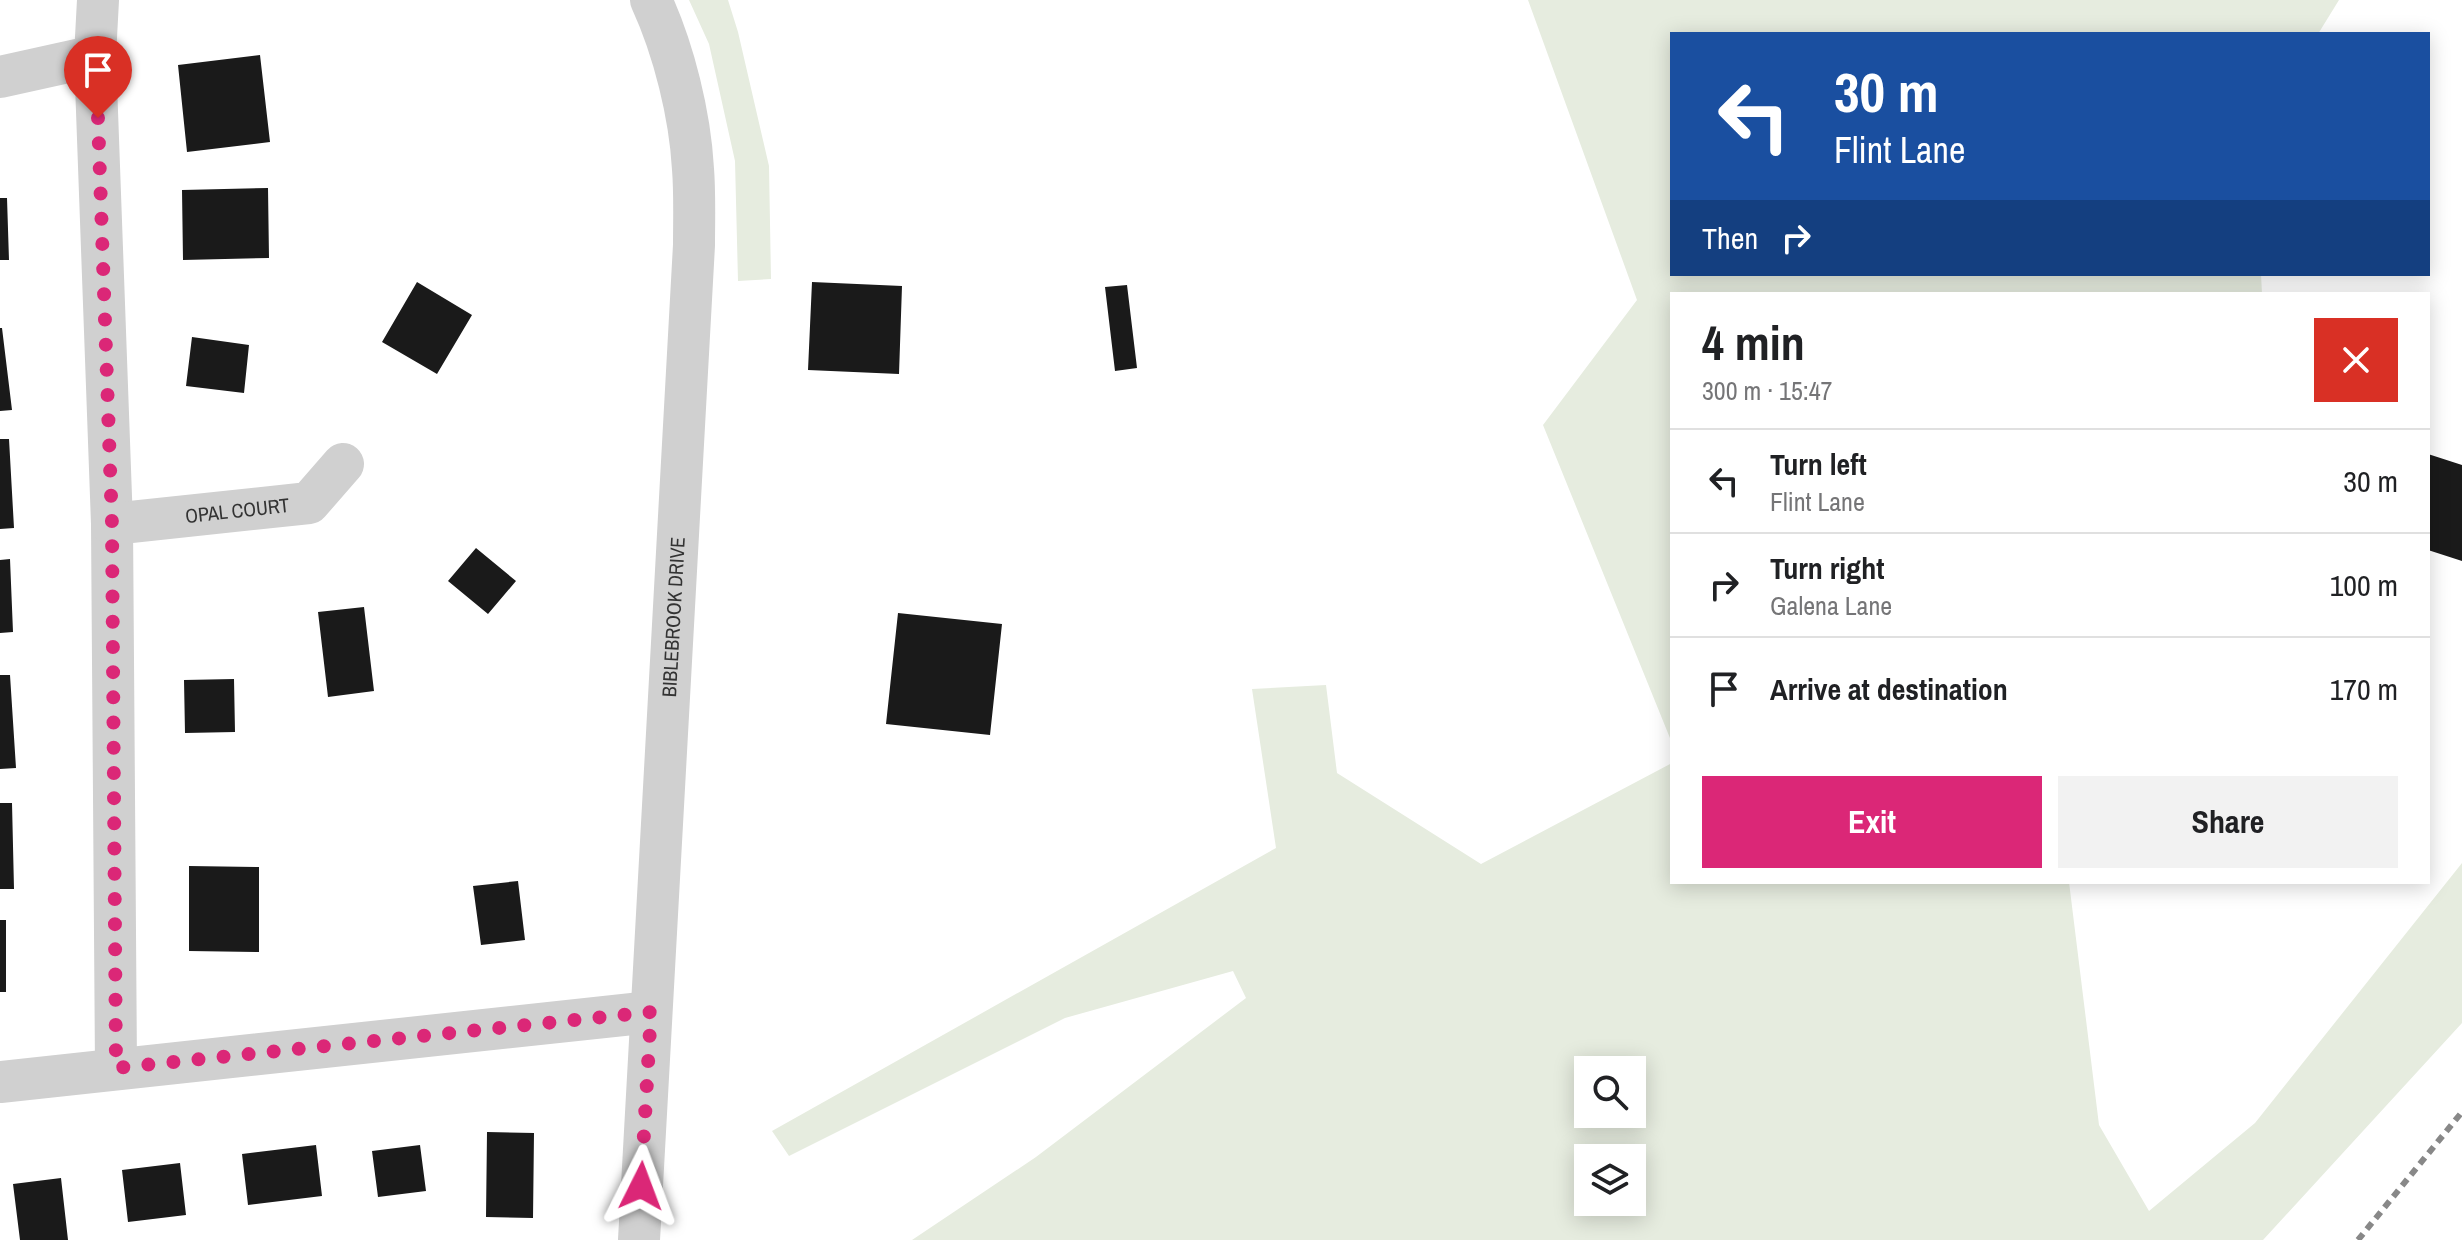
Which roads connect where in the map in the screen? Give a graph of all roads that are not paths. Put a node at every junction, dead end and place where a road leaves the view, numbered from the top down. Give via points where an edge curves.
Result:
1 (98, 0) edge
2 (651, 0) edge
3 (95, 56) junction
4 (0, 77) edge
5 (343, 464) dead end
6 (112, 524) junction
7 (651, 1012) junction
8 (116, 1068) junction
9 (0, 1082) edge
10 (639, 1240) edge

1 - 3 street
2 - 7 street, BIBLEBROOK DRIVE via 681,90 693,167 694,245
3 - 4 street
3 - 6 street
5 - 6 street, OPAL COURT via 309,503
6 - 8 street
7 - 8 street
7 - 10 street, BIBLEBROOK DRIVE
8 - 9 street

